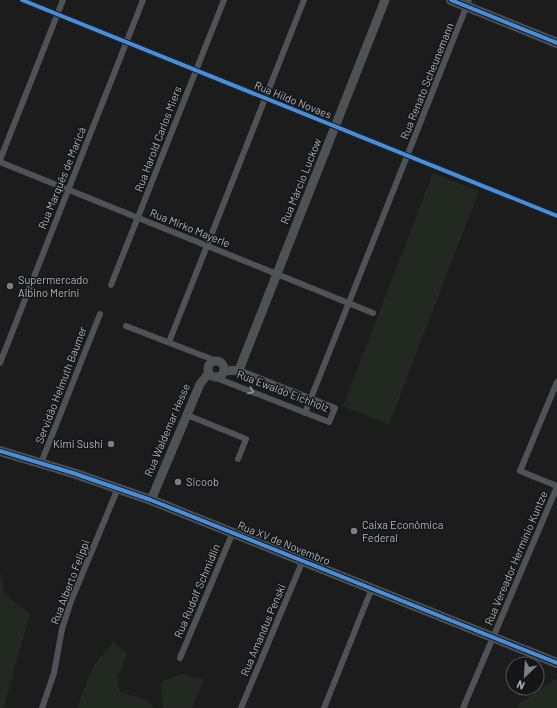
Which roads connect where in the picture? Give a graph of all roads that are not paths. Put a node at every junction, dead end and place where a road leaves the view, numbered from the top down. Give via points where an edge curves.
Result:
1 (22, 0) edge
2 (63, 0) edge
3 (143, 0) edge
4 (224, 0) edge
5 (304, 0) edge
6 (385, 0) edge
7 (451, 0) edge
8 (467, 3) edge
9 (58, 14) junction
10 (127, 42) junction
11 (557, 42) edge
12 (196, 70) junction
13 (265, 98) junction
14 (336, 126) junction
15 (407, 155) junction
16 (0, 161) edge
17 (69, 189) junction
18 (557, 216) edge
19 (138, 218) junction
20 (207, 245) junction
21 (277, 274) junction
22 (112, 285) dead end
23 (349, 303) junction
24 (373, 313) dead end
25 (100, 314) dead end
26 (126, 326) dead end
27 (169, 342) junction
28 (219, 362) junction
29 (0, 363) edge
30 (239, 370) junction
31 (224, 371) junction
32 (212, 375) junction
33 (557, 382) edge
34 (311, 398) junction
35 (305, 413) junction
36 (187, 415) junction
37 (0, 451) edge
38 (238, 459) dead end
39 (41, 463) junction
40 (557, 486) edge
41 (118, 488) junction
42 (151, 500) junction
43 (233, 532) junction
44 (302, 560) junction
45 (372, 588) junction
46 (492, 637) junction
47 (180, 658) dead end
48 (557, 663) edge
49 (42, 708) edge
50 (241, 708) edge
51 (324, 708) edge
52 (462, 708) edge

1 - 9 street, Rua Hildo Novaes
2 - 9 street
3 - 10 street, Rua Marquês de Maricá
4 - 12 street, Rua Harold Carlos Miers
5 - 13 street
6 - 14 street, Rua Márcio Luckow
7 - 8 main road
8 - 11 main road
8 - 15 street, Rua Renato Scheunemann
9 - 10 street, Rua Hildo Novaes
9 - 16 street
10 - 12 street, Rua Hildo Novaes
10 - 17 street, Rua Marquês de Maricá
12 - 13 street, Rua Hildo Novaes
12 - 19 street, Rua Harold Carlos Miers
13 - 14 street, Rua Hildo Novaes
13 - 20 street
14 - 15 street, Rua Hildo Novaes
14 - 21 street, Rua Márcio Luckow
15 - 18 street, Rua Hildo Novaes
15 - 23 street, Rua Renato Scheunemann
16 - 17 street, Rua Mirko Mayerle
17 - 19 street, Rua Mirko Mayerle
17 - 29 street, Rua Marquês de Maricá
19 - 20 street, Rua Mirko Mayerle
19 - 22 street, Rua Harold Carlos Miers
20 - 21 street, Rua Mirko Mayerle
20 - 27 street
21 - 23 street, Rua Mirko Mayerle
21 - 30 street, Rua Márcio Luckow
23 - 24 street, Rua Mirko Mayerle
23 - 34 street, Rua Renato Scheunemann
25 - 39 street, Servidão Helmuth Baumer
26 - 27 street
27 - 28 street
28 - 31 street
28 - 32 street via 210,364 208,369
30 - 31 street, Rua Ewaldo Eichholz
30 - 34 street, Rua Ewaldo Eichholz
31 - 32 street via 219,377
32 -> 35 street, Rua Ewaldo Eichholz
32 - 36 street, Rua Waldemar Hesse via 200,384
33 - 40 street via 520,471
34 - 35 street, Rua Renato Scheunemann
34 - 35 street, Rua Ewaldo Eichholz via 335,408 329,422
36 - 38 street via 246,439
36 - 42 street, Rua Waldemar Hesse
37 - 39 main road, Rua XV de Novembro
39 - 41 main road, Rua XV de Novembro
40 - 46 street, Rua Vereador Hermínio Kuntze
41 - 42 main road, Rua XV de Novembro
41 - 49 street, Rua Alberto Felippi via 71,601 62,629 54,673
42 - 43 main road, Rua XV de Novembro
43 - 44 main road, Rua XV de Novembro
43 - 47 street, Rua Rudolf Schmidlin
44 - 45 main road, Rua XV de Novembro
44 - 50 street, Rua Amandus Penski
45 - 46 main road, Rua XV de Novembro
45 - 51 street
46 - 48 main road, Rua XV de Novembro
46 - 52 street, Rua Vereador Hermínio Kuntze

